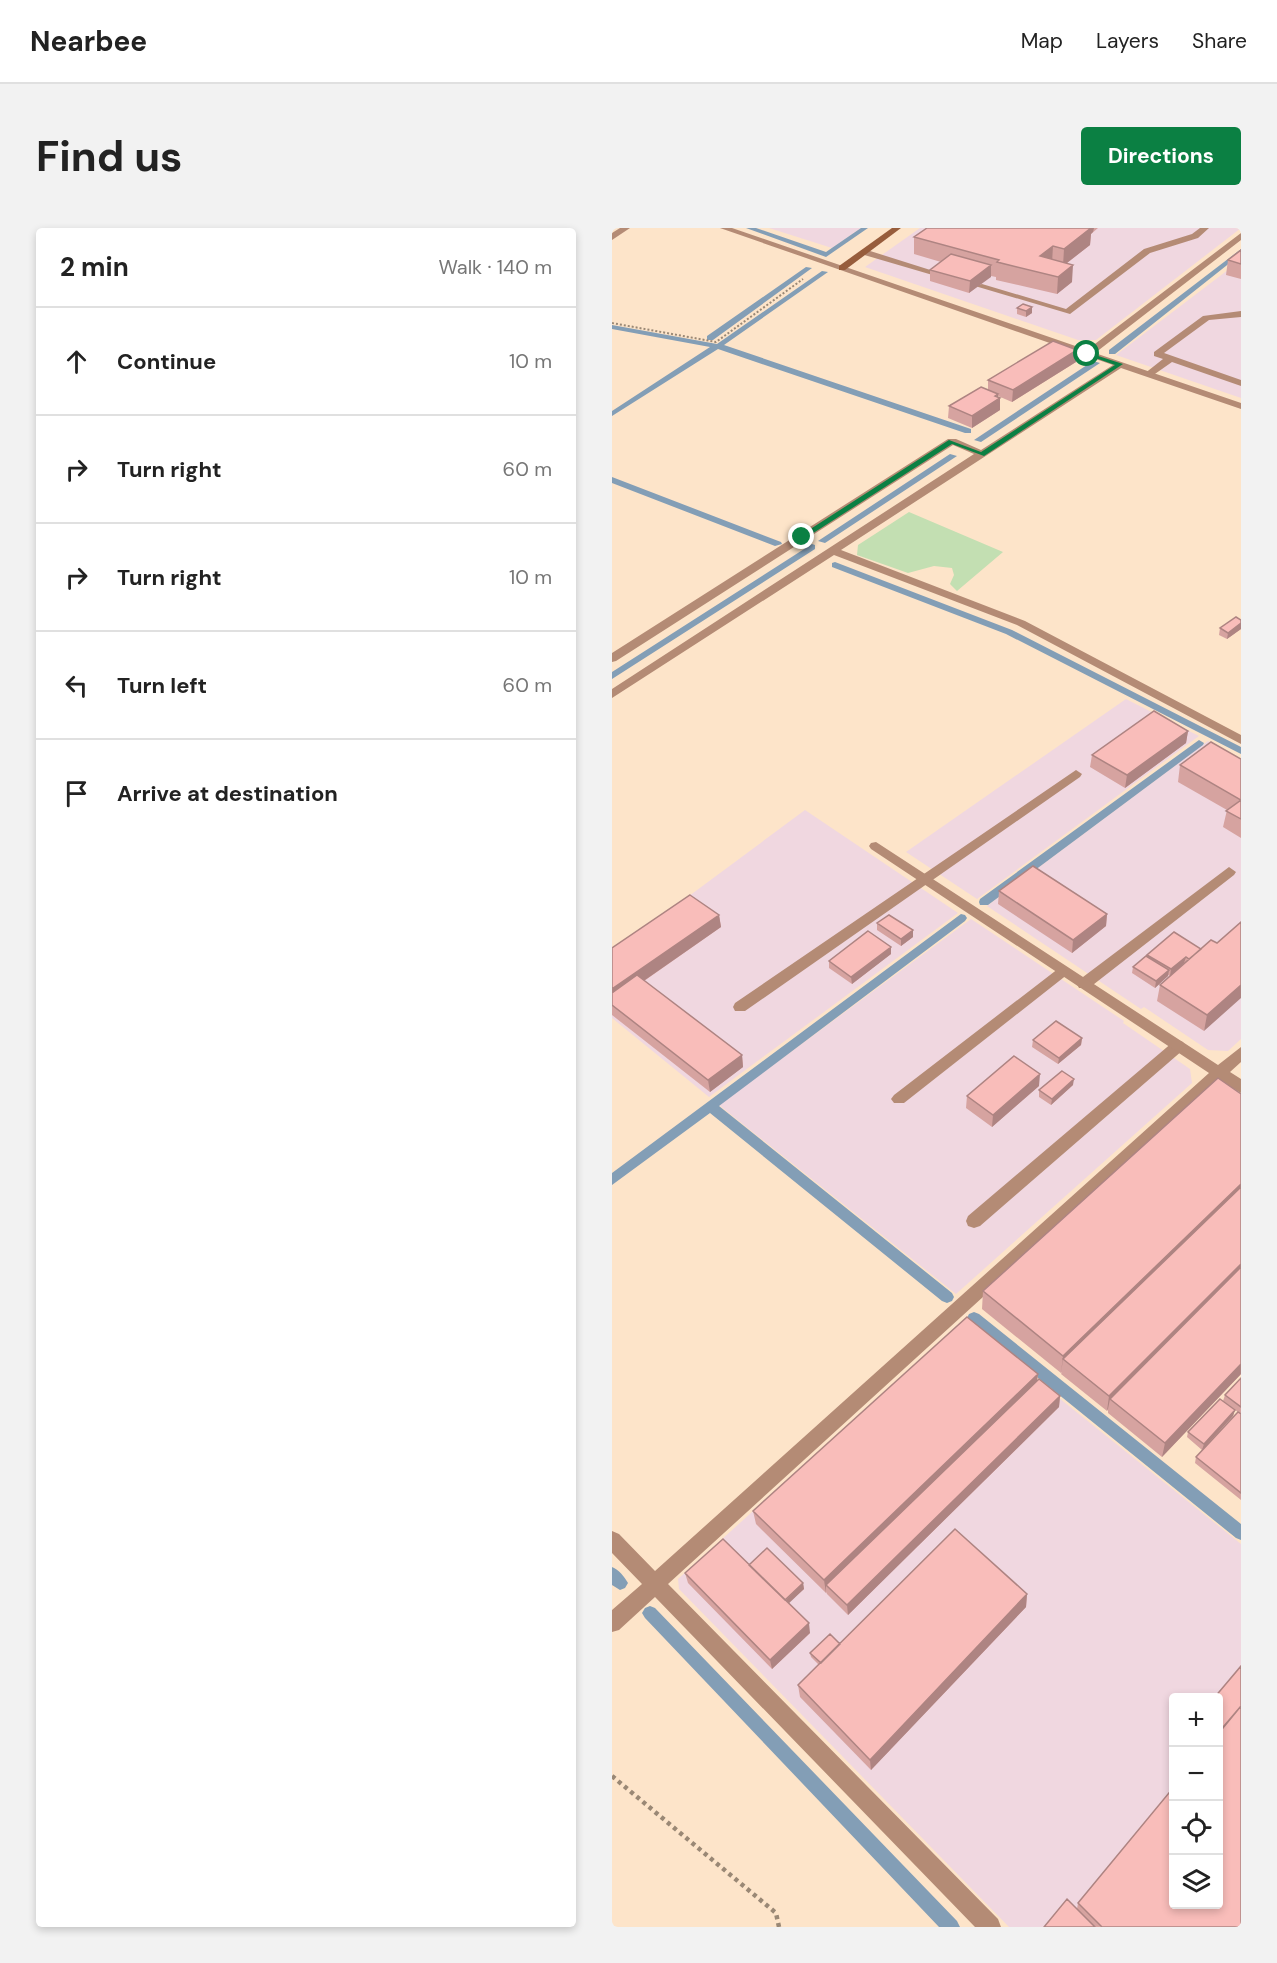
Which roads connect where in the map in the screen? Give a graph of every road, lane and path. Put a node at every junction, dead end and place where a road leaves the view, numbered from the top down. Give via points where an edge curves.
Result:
1 (626, 228) edge
2 (724, 228) edge
3 (897, 228) edge
4 (1205, 228) edge
5 (1241, 236) edge
6 (612, 237) edge
7 (864, 252) junction
8 (825, 262) junction
9 (842, 268) junction
10 (939, 274) edge
11 (979, 286) edge
12 (1241, 314) edge
13 (612, 323) edge
14 (1087, 354) junction
15 (1170, 359) junction
16 (1119, 364) junction
17 (1149, 374) junction
18 (1241, 383) edge
19 (1241, 406) edge
20 (982, 454) junction
21 (833, 551) junction
22 (612, 658) edge
23 (612, 694) edge
24 (1241, 740) edge
25 (1076, 774) dead end
26 (876, 846) dead end
27 (1229, 872) dead end
28 (925, 878) junction
29 (1063, 970) junction
30 (1084, 984) junction
31 (740, 1006) dead end
32 (1178, 1046) junction
33 (1241, 1053) edge
34 (1219, 1073) junction
35 (1241, 1087) edge
36 (899, 1099) dead end
37 (974, 1221) dead end
38 (612, 1540) edge
39 (654, 1583) junction
40 (612, 1623) edge
41 (612, 1776) edge
42 (779, 1927) edge
43 (990, 1927) edge

1 - 6 street
2 - 8 street
3 - 7 street
4 - 11 street via 1195,236 1147,251 1067,312
5 - 14 street
7 - 9 street
7 - 10 street
8 - 9 street
8 - 13 path via 716,342
9 - 14 street
12 - 15 street via 1206,318 1157,354
14 - 16 street
15 - 17 street
15 - 18 street
16 - 17 street
16 - 20 street
17 - 19 street
20 - 21 street
20 - 22 street via 952,441
21 - 23 street
21 - 24 street via 1020,623
25 - 28 street
26 - 28 street
27 - 30 street
28 - 29 street
28 - 31 street
29 - 30 street
29 - 36 street
30 - 32 street
32 - 34 street
32 - 37 street
33 - 34 street
34 - 35 street
34 - 39 street
38 - 39 street
39 - 40 street
39 - 43 street
41 - 42 path via 776,1913

